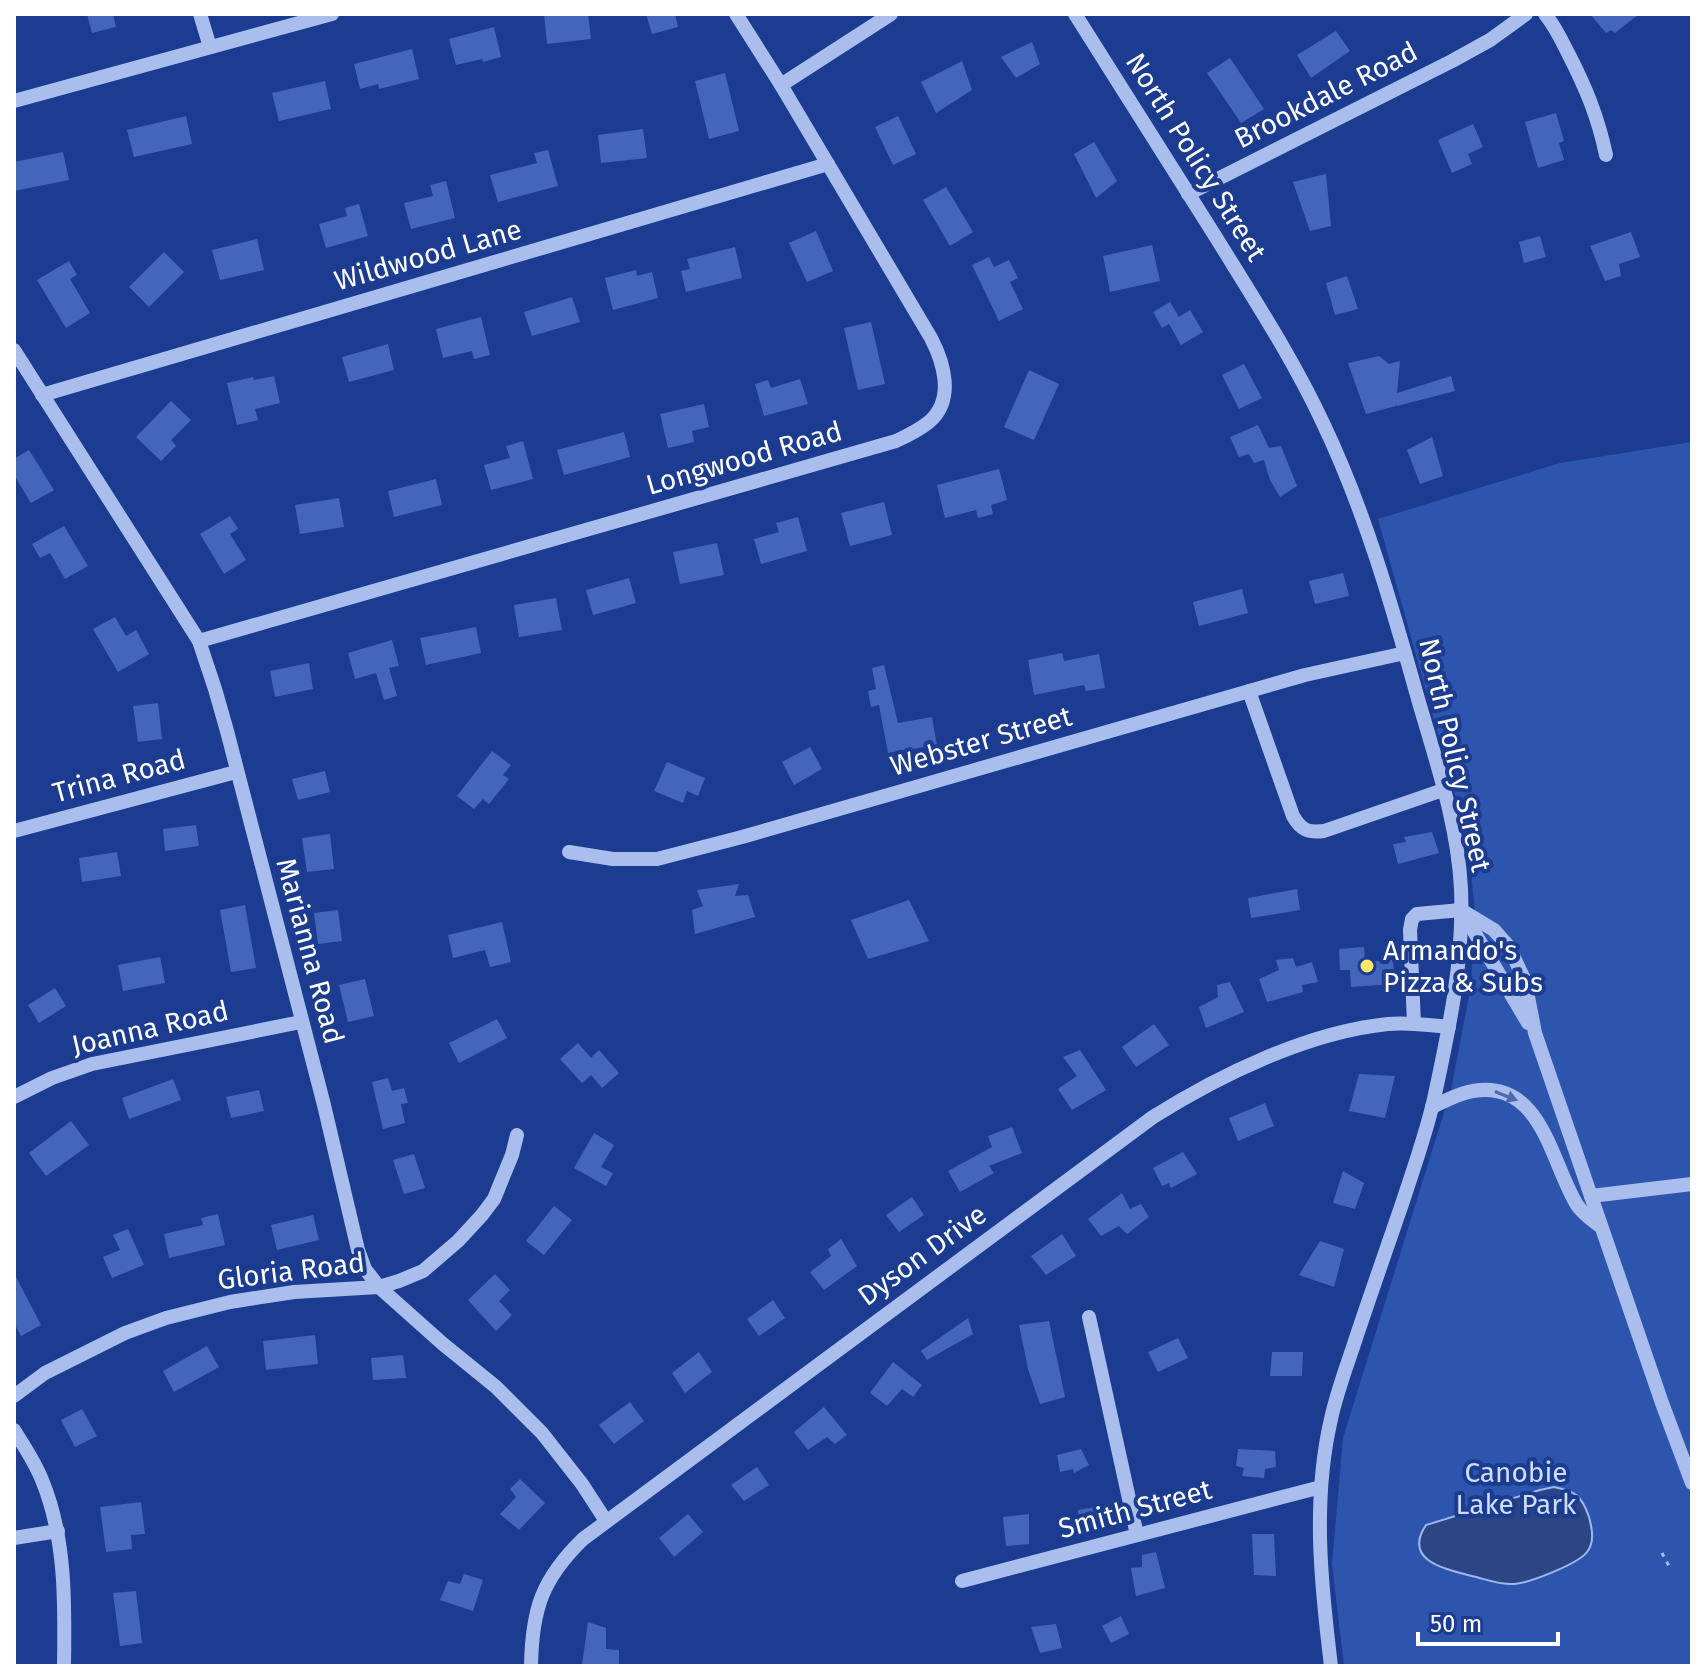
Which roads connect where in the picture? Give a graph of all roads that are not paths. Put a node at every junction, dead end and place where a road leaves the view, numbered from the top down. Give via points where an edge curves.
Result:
1 (200, 14) edge
2 (332, 14) edge
3 (736, 14) edge
4 (891, 14) edge
5 (1075, 14) edge
6 (1526, 14) edge
7 (1545, 14) edge
8 (210, 47) junction
9 (781, 85) junction
10 (14, 101) edge
11 (1606, 155) dead end
12 (828, 164) junction
13 (1188, 194) junction
14 (14, 350) edge
15 (42, 395) junction
16 (199, 641) junction
17 (1405, 653) junction
18 (1249, 691) junction
19 (236, 772) junction
20 (1443, 790) junction
21 (14, 831) edge
22 (569, 852) dead end
23 (1461, 910) junction
24 (301, 1022) junction
25 (1414, 1024) junction
26 (1449, 1027) junction
27 (1535, 1033) junction
28 (14, 1097) edge
29 (1432, 1107) junction
30 (517, 1135) dead end
31 (1692, 1184) edge
32 (1591, 1196) junction
33 (1602, 1228) junction
34 (379, 1287) junction
35 (1089, 1317) dead end
36 (14, 1396) edge
37 (14, 1430) edge
38 (1692, 1483) edge
39 (1321, 1487) junction
40 (606, 1521) junction
41 (58, 1531) junction
42 (1137, 1535) junction
43 (14, 1538) edge
44 (962, 1581) dead end
45 (64, 1666) edge
46 (531, 1666) edge
47 (1331, 1666) edge

1 - 8 street
2 - 8 street
3 - 9 street
4 - 9 street
5 - 13 street, North Policy Street
6 - 13 street, Brookdale Road via 1452,61
7 - 11 street via 1588,93
8 - 10 street
9 - 12 street, Longwood Road
12 - 15 street, Wildwood Lane
12 - 16 street, Longwood Road via 941,358 943,401 932,420 896,441
13 - 17 street, North Policy Street via 1323,421 1385,583
14 - 15 street, Marianna Road
15 - 16 street, Marianna Road
16 - 19 street, Marianna Road
17 - 18 street, Webster Street
17 - 20 street, North Policy Street
18 - 20 street via 1293,816 1305,831 1324,831
18 - 22 street, Webster Street via 657,859
19 - 21 street, Trina Road
19 - 24 street, Marianna Road
20 - 23 street, North Policy Street via 1458,856
23 - 25 street via 1417,914 1412,919
23 - 26 street, North Policy Street
23 - 27 street
23 - 27 street via 1494,930 1509,947 1525,981
24 - 28 street, Joanna Road via 92,1064
24 - 34 street, Marianna Road via 358,1250
25 - 26 street, Dyson Drive
25 - 40 street, Dyson Drive via 1327,1036 1234,1072 1179,1101
26 - 29 street, North Policy Street
27 - 32 street
29 -> 33 street via 1481,1090 1525,1105 1540,1124 1578,1208
29 - 39 street, North Policy Street via 1339,1389
30 - 34 street, Gloria Road via 494,1199 482,1215 423,1271
31 - 32 street
32 - 33 street
33 - 38 street
34 - 36 street, Gloria Road via 294,1292 166,1318 45,1373
34 - 40 street, Marianna Road via 542,1433
35 - 42 street
37 - 41 street via 41,1477
39 - 42 street, Smith Street
39 - 47 street, North Policy Street via 1321,1577
40 - 46 street, Dyson Drive via 562,1559 547,1583 536,1611
41 - 43 street
41 - 45 street
42 - 44 street, Smith Street

